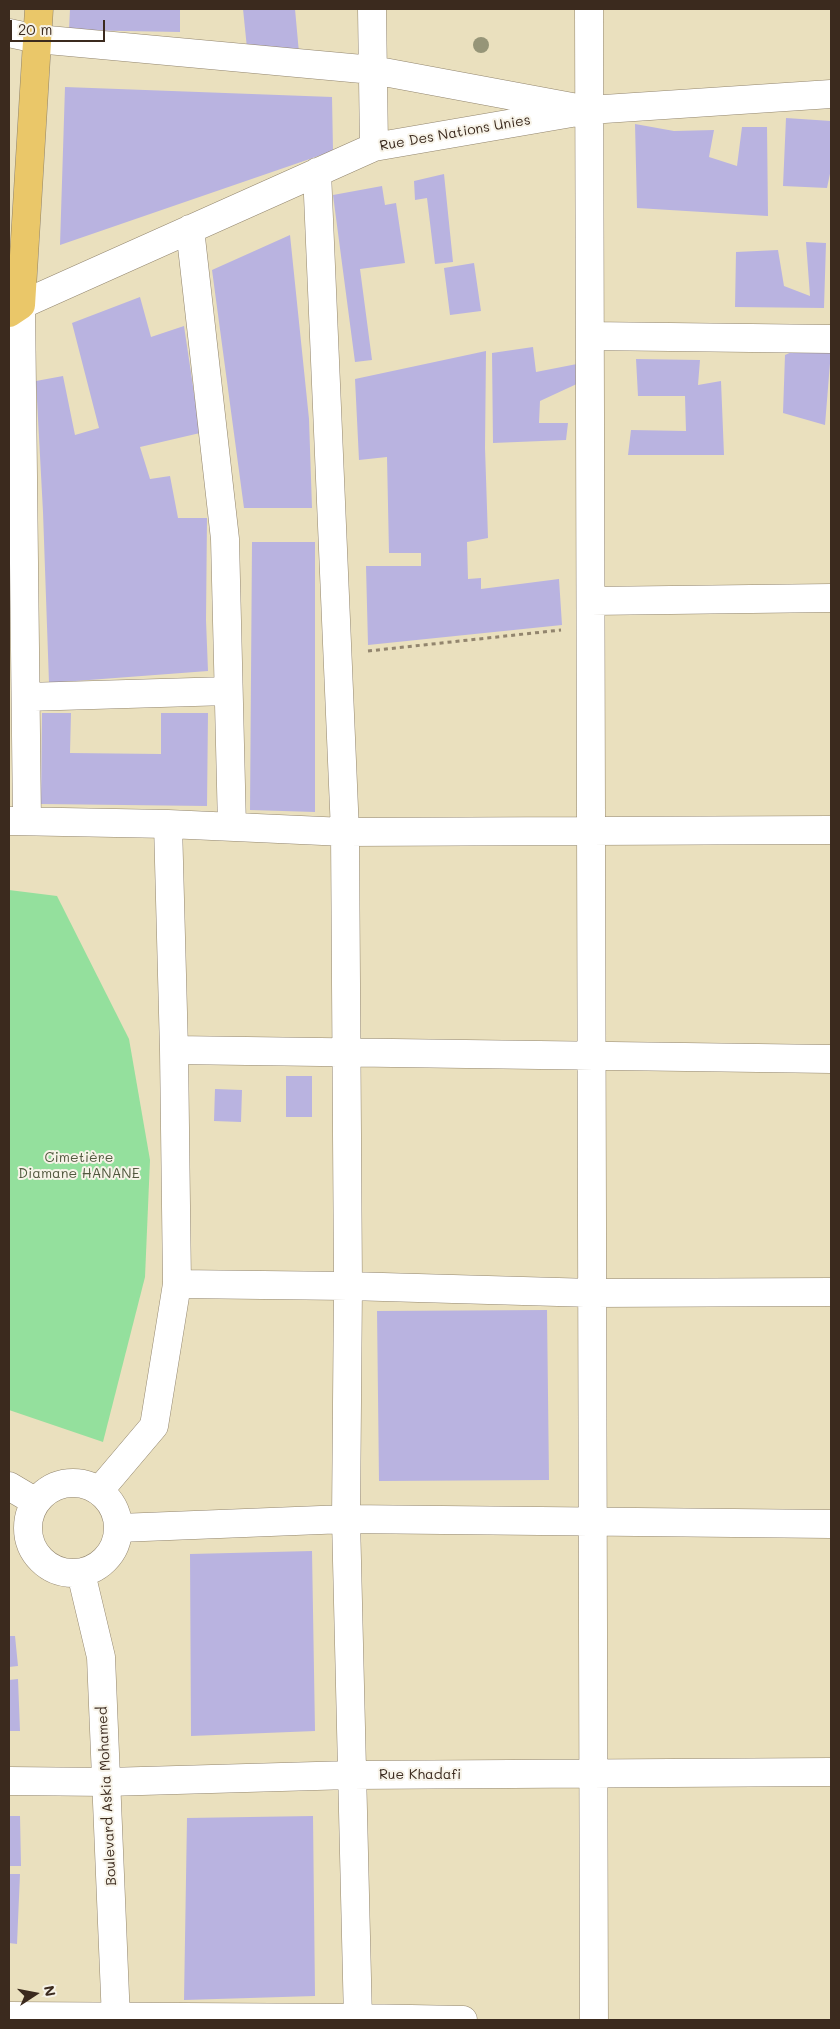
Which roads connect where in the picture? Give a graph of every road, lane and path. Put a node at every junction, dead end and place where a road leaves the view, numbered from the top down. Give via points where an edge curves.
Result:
1 (39, 9) edge
2 (372, 9) edge
3 (589, 9) edge
4 (9, 33) edge
5 (37, 39) junction
6 (373, 70) junction
7 (831, 94) edge
8 (590, 110) junction
9 (374, 147) junction
10 (318, 172) junction
11 (190, 229) junction
12 (15, 309) edge
13 (590, 336) junction
14 (831, 339) edge
15 (831, 598) edge
16 (17, 612) edge
17 (591, 614) junction
18 (337, 654) junction
19 (228, 691) junction
20 (26, 697) junction
21 (18, 821) edge
22 (168, 824) junction
23 (232, 827) junction
24 (831, 830) edge
25 (592, 831) junction
26 (345, 832) junction
27 (174, 1050) junction
28 (348, 1052) junction
29 (592, 1055) junction
30 (831, 1059) edge
31 (177, 1284) junction
32 (348, 1286) junction
33 (831, 1292) edge
34 (592, 1293) junction
35 (9, 1486) edge
36 (99, 1491) junction
37 (36, 1502) junction
38 (346, 1519) junction
39 (594, 1523) junction
40 (831, 1524) edge
41 (119, 1528) junction
42 (81, 1574) junction
43 (831, 1772) edge
44 (594, 1774) junction
45 (351, 1775) junction
46 (9, 1781) edge
47 (107, 1782) junction
48 (9, 2016) edge
49 (116, 2019) edge
50 (358, 2019) edge
51 (463, 2020) edge
52 (594, 2020) edge

1 - 5 main road
2 - 6 street
3 - 8 street
4 - 5 street
5 - 6 street
5 - 12 main road
6 - 8 street
6 - 9 street
7 - 8 street, Rue Des Nations Unies
8 - 9 street, Rue Des Nations Unies
8 - 13 street
9 - 10 street, Rue Des Nations Unies
10 - 11 street, Rue Des Nations Unies
10 - 18 street
11 - 12 street, Rue Des Nations Unies
11 - 19 street via 225,539
12 - 16 street
13 - 14 street
13 - 17 street
15 - 17 street
16 - 20 street
17 - 18 path
17 - 25 street
18 - 26 street
19 - 20 street
19 - 23 street
20 - 21 street
21 - 22 street
22 - 23 street
22 - 27 street
23 - 26 street
24 - 25 street
25 - 26 street
25 - 29 street
26 - 28 street
27 - 28 street
27 - 31 street
28 - 29 street
28 - 32 street
29 - 30 street
29 - 34 street
31 - 32 street
31 - 36 street via 154,1426
32 - 34 street
32 - 38 street
33 - 34 street
34 - 39 street
35 - 37 street
36 - 37 street via 83,1484 65,1483 49,1490
36 - 41 street via 114,1507
37 - 42 street via 28,1528 35,1553 47,1566 63,1573
38 - 39 street
38 - 41 street
38 - 45 street
39 - 40 street
39 - 44 street
41 - 42 street via 116,1543 108,1557 96,1568
42 - 47 street, Boulevard Askia Mohamed via 100,1657
43 - 44 street, Rue Khadafi
44 - 45 street, Rue Khadafi
44 - 52 street
45 - 47 street, Rue Khadafi
45 - 50 street
46 - 47 street, Rue Khadafi
47 - 49 street, Boulevard Askia Mohamed
48 - 49 street
49 - 50 street
50 - 51 street

